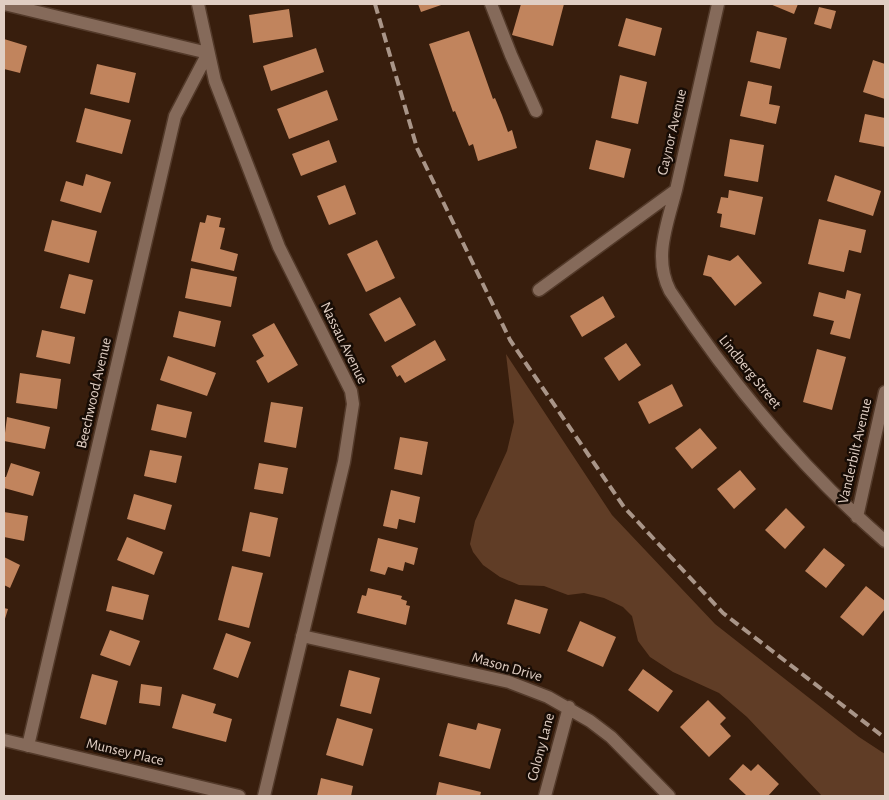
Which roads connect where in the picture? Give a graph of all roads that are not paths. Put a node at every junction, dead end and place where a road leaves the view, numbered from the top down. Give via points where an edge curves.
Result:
1 (4, 4) edge
2 (198, 4) edge
3 (491, 4) edge
4 (718, 4) edge
5 (208, 53) junction
6 (536, 111) dead end
7 (676, 190) junction
8 (539, 290) dead end
9 (885, 392) edge
10 (857, 516) junction
11 (885, 541) edge
12 (302, 636) junction
13 (568, 707) junction
14 (4, 740) edge
15 (28, 746) junction
16 (240, 796) edge
17 (264, 796) edge
18 (545, 796) edge
19 (668, 796) edge

1 - 5 street
2 - 5 street, Nassau Avenue
3 - 6 street
4 - 7 street, Gaynor Avenue
5 - 12 street, Nassau Avenue via 215,81 279,247 354,404 344,462
5 - 15 street, Beechwood Avenue via 176,116
7 - 8 street, Gaynor Avenue
7 - 10 street, Lindberg Street via 661,259 662,275 670,292 739,387
9 - 10 street, Vanderbilt Avenue
10 - 11 street, Lindberg Street
12 - 13 street, Mason Drive via 509,682
12 - 17 street, Nassau Avenue
13 - 18 street, Colony Lane
13 - 19 street, Mason Drive via 611,737
14 - 15 street, Munsey Place
15 - 16 street, Munsey Place

